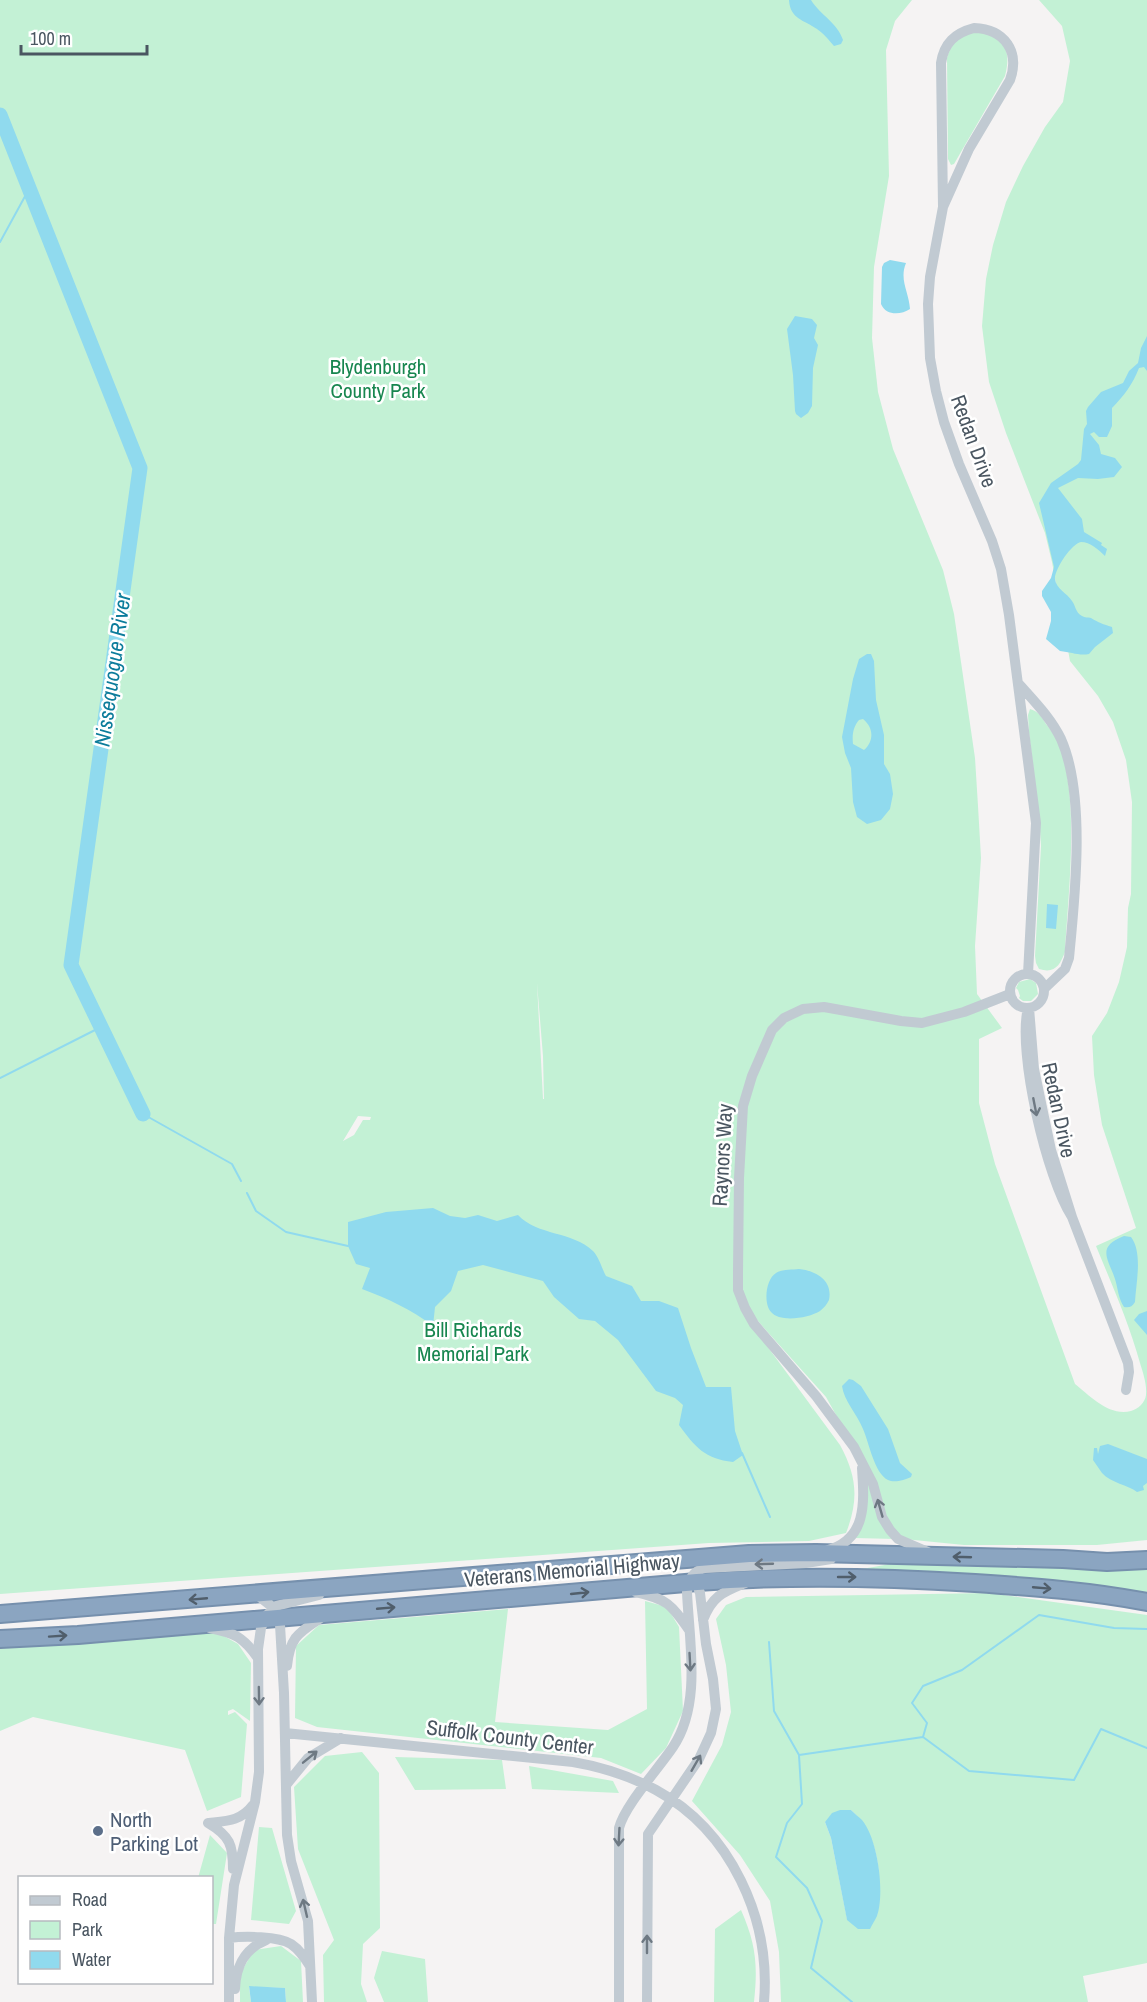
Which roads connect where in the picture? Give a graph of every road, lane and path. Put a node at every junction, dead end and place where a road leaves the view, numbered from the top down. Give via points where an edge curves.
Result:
1 (943, 207) junction
2 (1019, 684) junction
3 (1028, 974) junction
4 (1044, 990) junction
5 (1010, 994) junction
6 (1028, 1008) junction
7 (1126, 1390) dead end
8 (862, 1462) junction
9 (1147, 1552) edge
10 (816, 1553) junction
11 (864, 1554) junction
12 (937, 1556) junction
13 (668, 1559) junction
14 (1064, 1559) junction
15 (1147, 1560) edge
16 (758, 1579) junction
17 (692, 1580) junction
18 (358, 1586) junction
19 (621, 1589) junction
20 (256, 1594) junction
21 (1147, 1602) edge
22 (0, 1614) edge
23 (328, 1614) junction
24 (272, 1615) junction
25 (703, 1621) junction
26 (192, 1625) junction
27 (689, 1630) junction
28 (5, 1641) edge
29 (258, 1658) junction
30 (284, 1694) junction
31 (285, 1733) junction
32 (341, 1738) junction
33 (286, 1785) junction
34 (646, 1785) junction
35 (672, 1800) junction
36 (255, 1802) junction
37 (234, 1885) junction
38 (229, 1938) junction
39 (269, 1939) junction
40 (310, 1967) junction
41 (229, 2002) edge
42 (235, 2002) edge
43 (312, 2002) edge
44 (619, 2002) edge
45 (647, 2002) edge
46 (764, 2002) edge

1 - 1 street, Redan Drive via 969,149 1014,68 1009,45 1001,36 983,28 962,31 943,51
1 - 2 street, Redan Drive via 930,277 933,375 951,446 1001,570
2 - 3 street, Redan Drive via 1036,823
2 - 4 street via 1060,737 1070,763 1075,797 1076,860 1069,958 1065,969
3 - 4 street via 1040,980
3 - 5 street via 1014,980
4 - 6 street via 1041,999
5 - 6 street via 1015,1003
5 - 8 street, Raynors Way via 922,1023 824,1007 803,1009 784,1018 772,1030 747,1090 740,1135 738,1290 754,1324 816,1396
6 - 7 street, Redan Drive via 1025,1031 1048,1150 1060,1192 1128,1363
8 - 10 street via 863,1506 852,1536
12 -> 8 street, Raynors Way via 904,1542 890,1530
9 - 14 highway
10 - 11 highway, Veterans Memorial Highway
10 - 13 highway, Veterans Memorial Highway
11 - 12 highway, Veterans Memorial Highway
11 -> 17 street via 806,1563 705,1568
14 -> 12 highway, Veterans Memorial Highway
13 - 17 street via 685,1565
13 - 18 highway, Veterans Memorial Highway
14 - 15 highway, Veterans Memorial Highway
16 - 17 highway, Veterans Memorial Highway
16 -> 21 highway, Veterans Memorial Highway via 862,1577 945,1581 1076,1591
16 - 25 street via 718,1595
17 - 19 highway, Veterans Memorial Highway
17 - 25 street
17 - 27 street
18 - 20 highway, Veterans Memorial Highway
18 - 24 street via 286,1602
23 -> 19 highway, Veterans Memorial Highway
19 - 27 street via 661,1599
20 -> 22 highway, Veterans Memorial Highway
20 - 24 street via 267,1602
23 - 24 highway, Veterans Memorial Highway
23 - 30 street via 294,1639
24 - 26 highway, Veterans Memorial Highway
24 - 29 street via 258,1641
24 - 30 street
35 -> 25 street via 699,1760 716,1709
28 -> 26 highway, Veterans Memorial Highway
26 - 29 street via 234,1634
27 -> 34 street via 691,1687 687,1718 673,1747
29 -> 36 street via 260,1750
30 - 31 street
31 - 32 street, Suffolk County Center
31 - 33 street
33 -> 32 street via 309,1758
32 - 34 street, Suffolk County Center via 573,1762
40 -> 33 street via 307,1913 288,1843
34 - 35 street, Suffolk County Center
34 -> 44 street via 619,1828
45 -> 35 street via 648,1834
35 - 46 street, Suffolk County Center via 712,1839 745,1887 762,1939
36 - 37 street
36 - 37 street via 241,1817 208,1823 230,1842
37 - 38 street
38 - 39 street
38 - 41 street
39 - 40 street via 290,1943
39 - 42 street via 252,1947 242,1959
40 - 43 street

